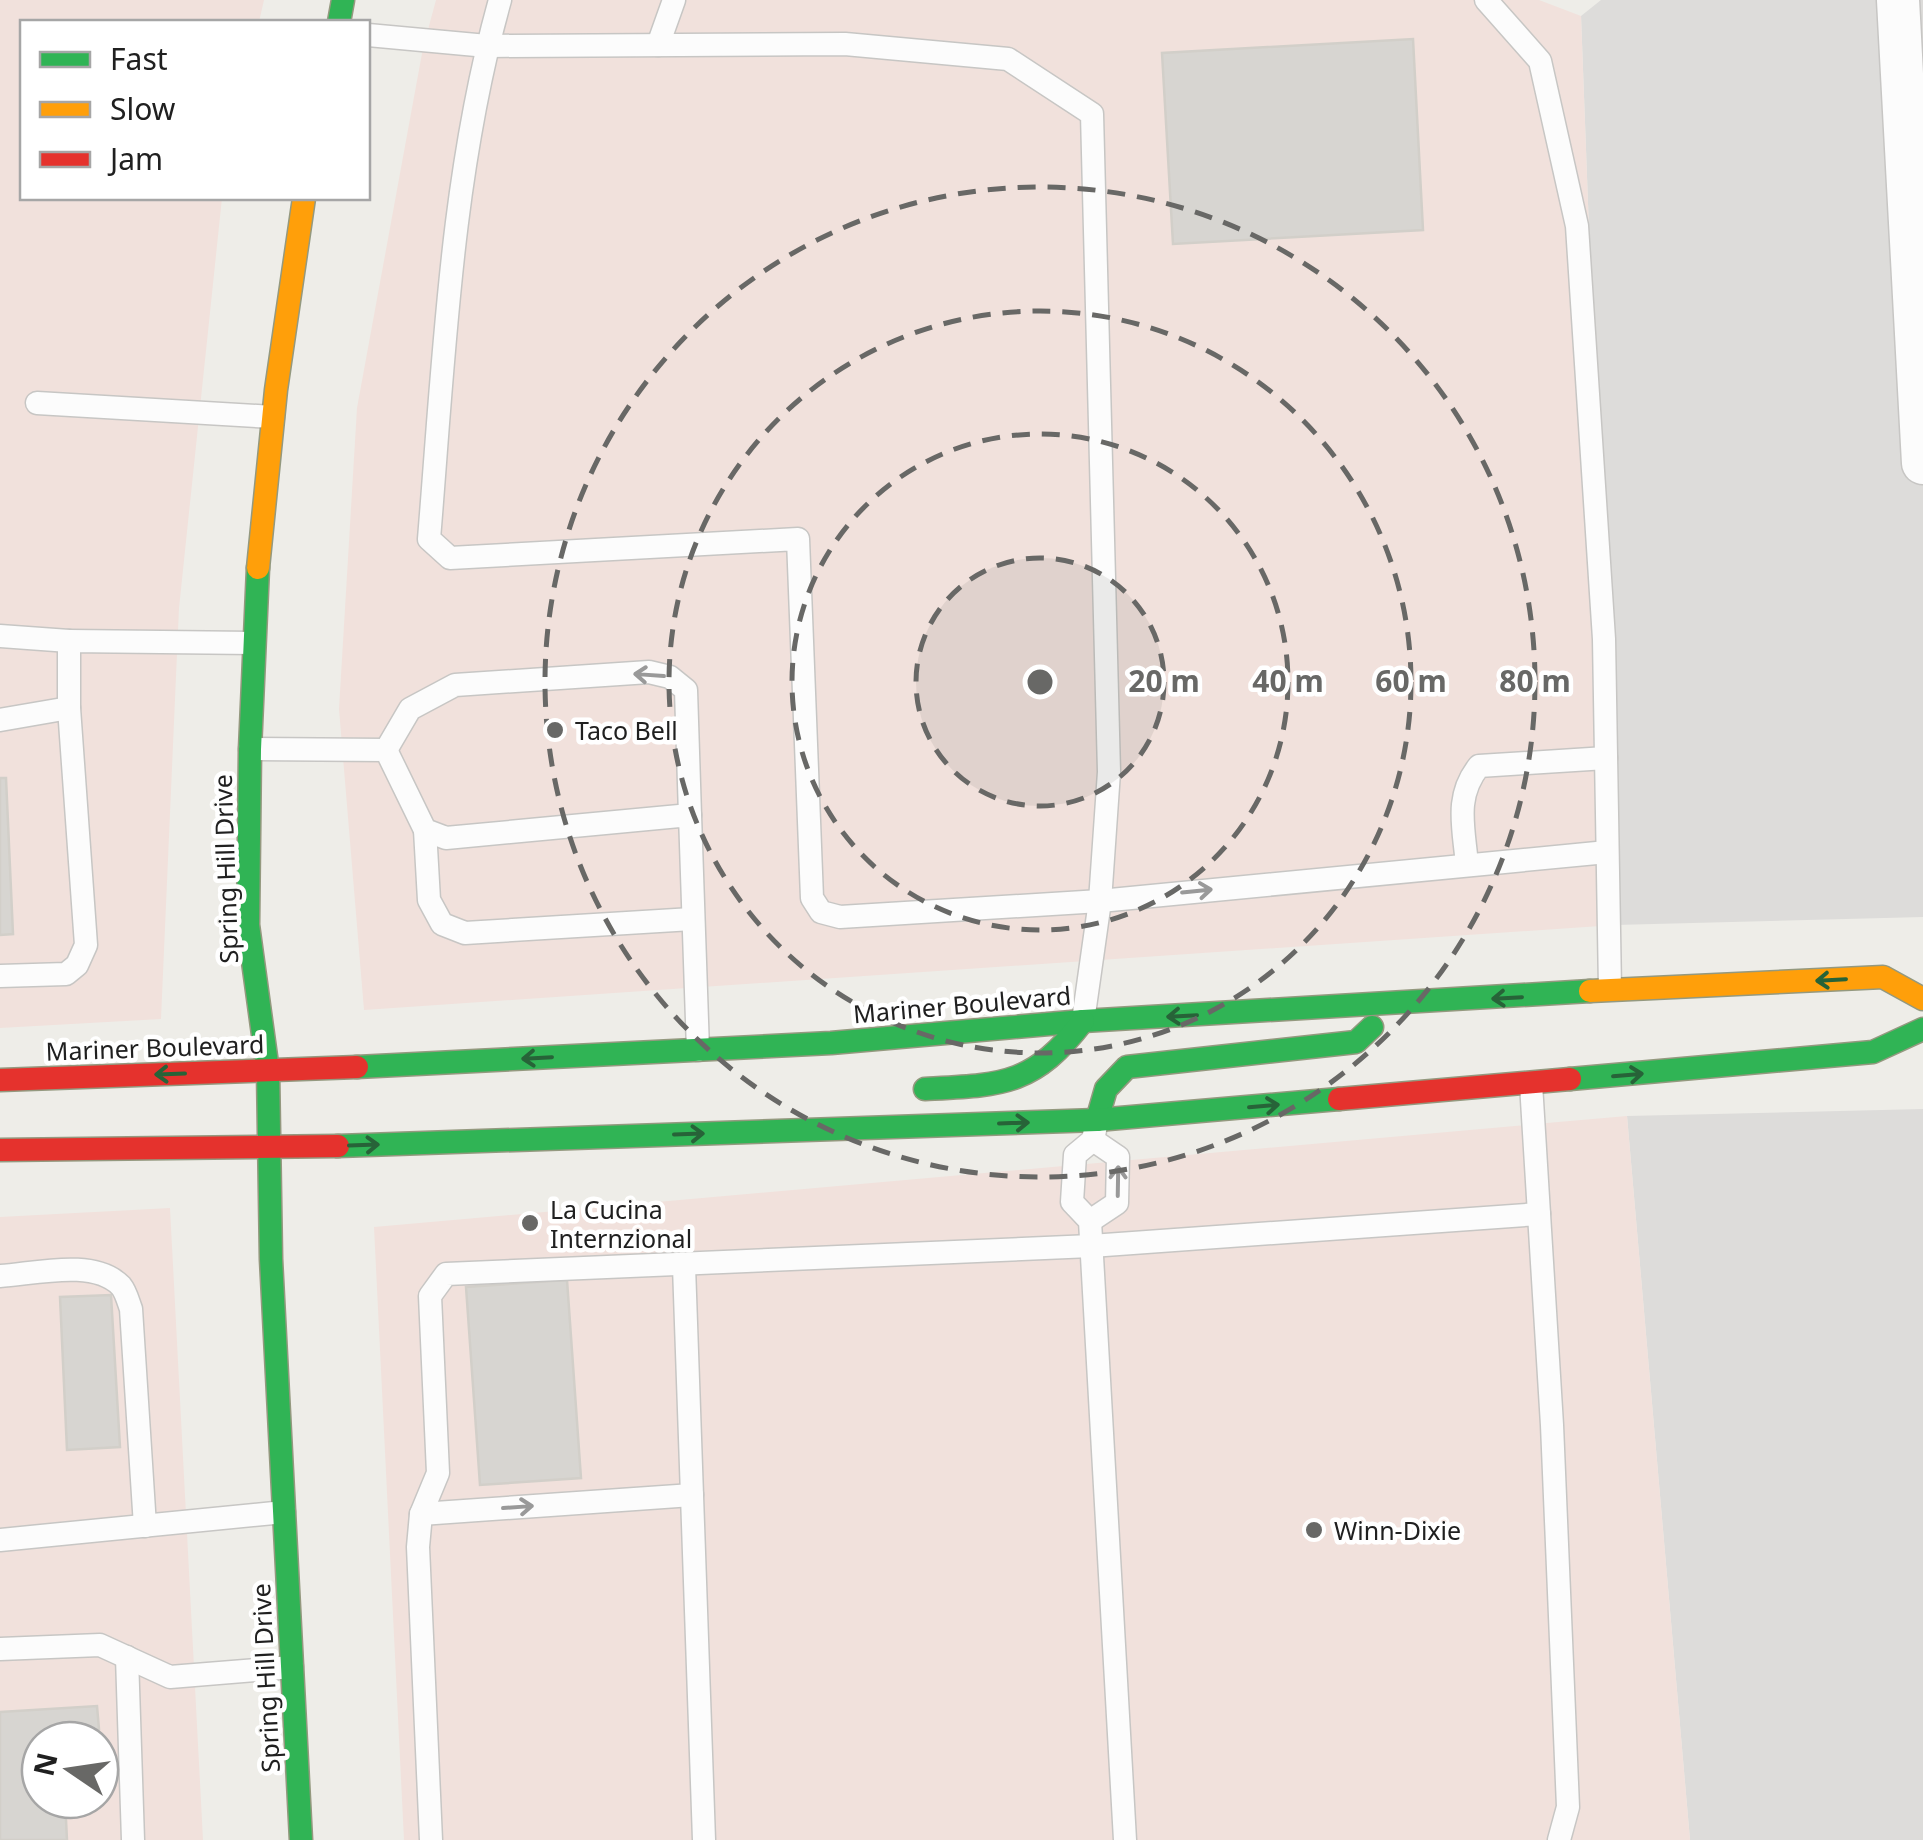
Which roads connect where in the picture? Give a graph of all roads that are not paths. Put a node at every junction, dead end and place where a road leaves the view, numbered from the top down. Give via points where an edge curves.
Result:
1 (500, 0) edge
2 (674, 0) edge
3 (1486, 0) edge
4 (1898, 0) edge
5 (370, 35) edge
6 (658, 45) junction
7 (487, 46) junction
8 (304, 200) edge
9 (1921, 397) edge
10 (37, 403) dead end
11 (273, 417) junction
12 (1923, 463) edge
13 (0, 636) edge
14 (69, 641) junction
15 (254, 643) junction
16 (69, 708) junction
17 (0, 720) edge
18 (250, 749) junction
19 (386, 750) junction
20 (1606, 758) junction
21 (690, 815) junction
22 (424, 830) junction
23 (1608, 852) junction
24 (1467, 865) junction
25 (1100, 901) junction
26 (692, 919) junction
27 (0, 976) edge
28 (1610, 988) junction
29 (1923, 999) edge
30 (1388, 1005) junction
31 (1082, 1020) junction
32 (1923, 1029) edge
33 (698, 1050) junction
34 (268, 1071) junction
35 (0, 1080) edge
36 (1531, 1084) junction
37 (912, 1090) dead end
38 (799, 1107) dead end
39 (785, 1130) junction
40 (1095, 1130) junction
41 (267, 1148) junction
42 (0, 1150) edge
43 (1538, 1214) junction
44 (1090, 1221) junction
45 (1091, 1246) junction
46 (684, 1266) junction
47 (0, 1276) edge
48 (692, 1495) junction
49 (284, 1512) junction
50 (421, 1514) junction
51 (145, 1526) junction
52 (0, 1540) edge
53 (0, 1648) edge
54 (127, 1657) junction
55 (292, 1668) junction
56 (133, 1840) edge
57 (301, 1840) edge
58 (432, 1840) edge
59 (704, 1840) edge
60 (1125, 1840) edge
61 (1559, 1840) edge

1 - 7 lane
2 - 6 lane
3 - 20 lane via 1540,61 1577,226
4 - 9 street
5 - 7 lane
6 - 7 lane
6 - 25 lane via 845,44 1008,59 1092,114 1109,772
7 - 25 lane via 460,187 428,538 450,558 798,539 812,898 821,912 840,917
8 - 11 main road, Spring Hill Drive
9 - 12 street
10 - 11 lane
11 - 15 main road, Spring Hill Drive
13 - 14 lane
14 - 15 lane
14 - 16 lane
15 - 18 main road, Spring Hill Drive
16 - 17 lane
16 - 27 lane via 86,945 66,974
18 - 19 lane
18 - 34 main road, Spring Hill Drive via 248,925
21 -> 19 lane via 686,690 649,672 454,685 410,709
19 - 22 lane
20 - 23 lane
20 - 24 lane via 1478,766 1462,802
21 - 22 lane via 446,838
21 - 26 lane
22 - 26 lane via 429,900 442,924 465,933
23 - 24 lane
23 - 28 lane
25 -> 24 lane
25 - 31 lane
26 - 33 lane
29 -> 28 main road, Mariner Boulevard via 1883,977
28 -> 30 main road, Mariner Boulevard
30 -> 31 main road, Mariner Boulevard
30 - 40 main road via 1356,1042 1127,1068 1103,1090
31 - 33 main road, Mariner Boulevard
31 - 37 main road via 1062,1051 1007,1084
36 -> 32 main road via 1873,1052
33 -> 34 main road, Mariner Boulevard
34 -> 35 main road, Mariner Boulevard
34 - 41 main road, Spring Hill Drive
40 -> 36 main road
36 - 43 lane
38 - 39 main road
39 -> 40 main road
41 -> 39 main road
40 - 44 lane via 1075,1155 1072,1202
44 -> 40 lane via 1117,1204 1118,1157
41 - 42 main road
41 - 49 main road, Spring Hill Drive
43 - 45 lane
43 - 61 lane via 1568,1806
44 - 45 lane
45 - 46 lane
45 - 60 lane
46 - 48 lane
46 - 50 lane via 446,1274 430,1296 438,1473
47 - 51 lane via 83,1271 123,1288 131,1309
50 -> 48 lane
48 - 59 lane
49 - 51 lane
49 - 55 main road, Spring Hill Drive
50 - 58 lane
51 - 52 lane
53 - 54 lane via 100,1645
54 - 55 lane via 170,1677
54 - 56 lane
55 - 57 main road, Spring Hill Drive

